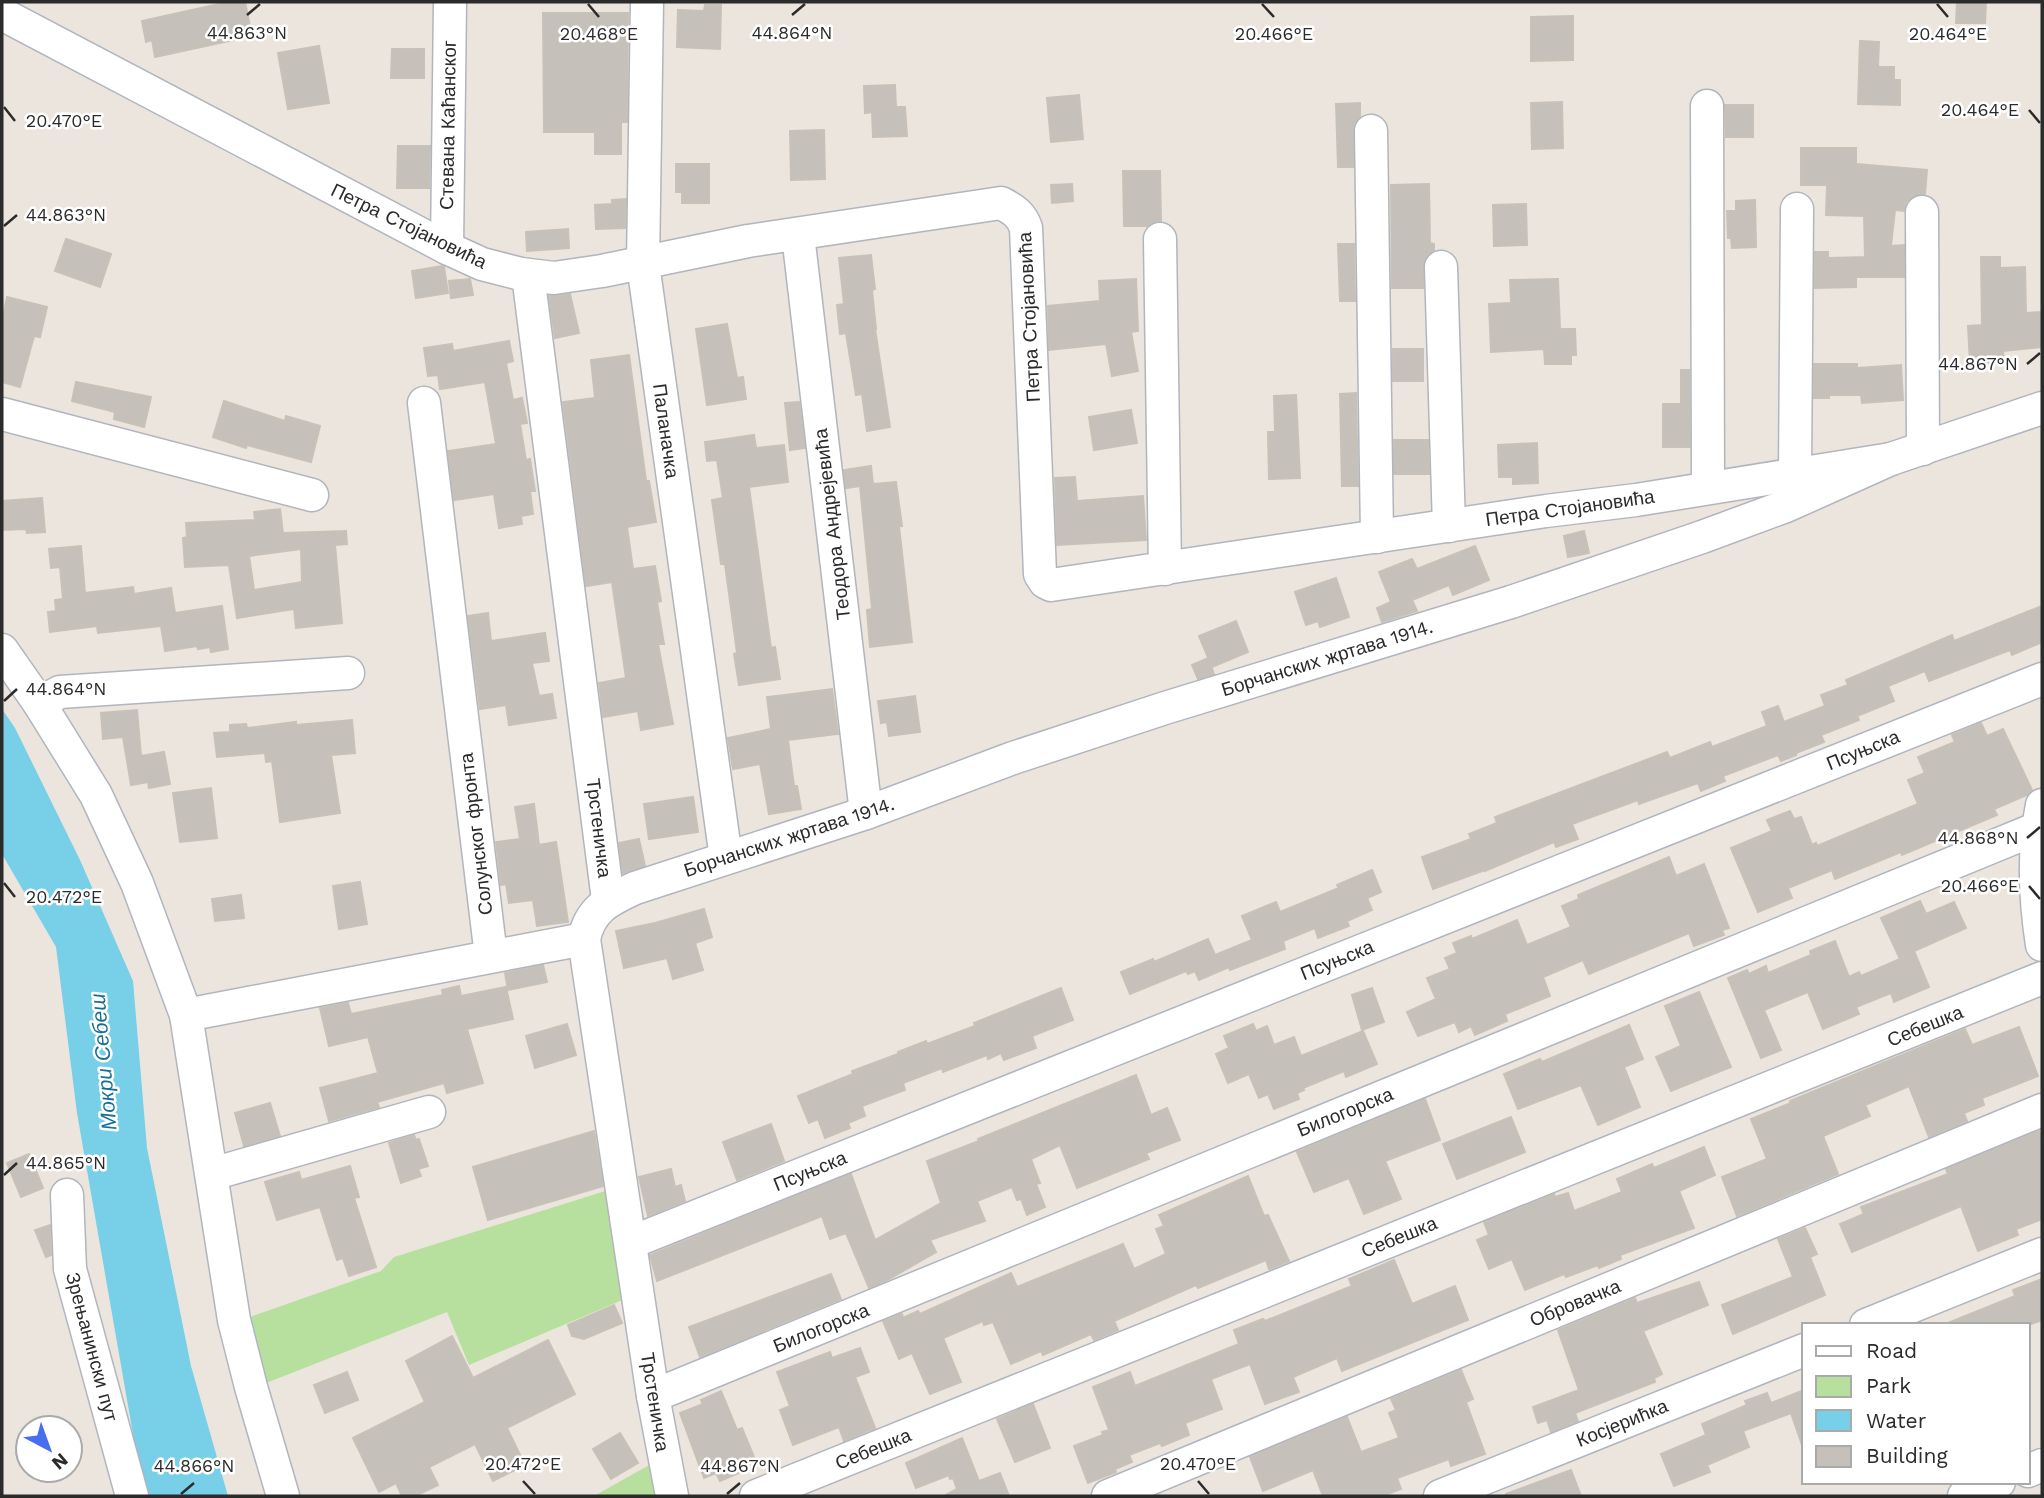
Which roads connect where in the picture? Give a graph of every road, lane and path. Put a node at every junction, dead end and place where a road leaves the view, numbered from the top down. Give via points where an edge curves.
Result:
1 (450, 2) edge
2 (647, 2) edge
3 (2, 14) edge
4 (1707, 106) dead end
5 (1371, 131) dead end
6 (1797, 209) dead end
7 (1922, 212) dead end
8 (798, 235) junction
9 (1160, 239) dead end
10 (447, 248) junction
11 (643, 264) junction
12 (1441, 267) dead end
13 (528, 275) junction
14 (424, 403) dead end
15 (2042, 408) edge
16 (2, 414) edge
17 (1923, 449) junction
18 (1891, 459) junction
19 (1796, 473) junction
20 (1708, 486) junction
21 (313, 495) dead end
22 (1449, 526) junction
23 (1377, 537) junction
24 (1166, 569) junction
25 (2, 650) edge
26 (348, 673) dead end
27 (2042, 679) edge
28 (39, 703) junction
29 (866, 813) junction
30 (2040, 831) edge
31 (726, 858) junction
32 (608, 901) junction
33 (584, 939) junction
34 (2042, 945) edge
35 (491, 956) junction
36 (2042, 978) edge
37 (186, 1014) junction
38 (2042, 1110) edge
39 (429, 1112) dead end
40 (212, 1174) junction
41 (67, 1195) dead end
42 (632, 1242) junction
43 (2042, 1254) edge
44 (1871, 1323) edge
45 (1802, 1351) edge
46 (653, 1396) junction
47 (1994, 1484) edge
48 (132, 1496) edge
49 (282, 1496) edge
50 (672, 1496) edge
51 (756, 1496) edge
52 (1108, 1496) edge
53 (1440, 1496) edge
54 (1964, 1496) edge

1 - 10 street, Стевана Каћанског
2 - 11 street, Паланачка
3 - 10 street, Петра Стојановића
4 - 20 street
5 - 23 street
6 - 19 street
7 - 17 street
8 - 11 street, Петра Стојановића
8 - 24 street, Петра Стојановића via 1001,203 1017,213 1026,228 1040,574 1045,582 1060,585
8 - 29 street, Теодора Андрејевића
9 - 24 street
10 - 13 street, Петра Стојановића via 482,264
11 - 13 street, Петра Стојановића via 554,278
11 - 31 street, Паланачка
12 - 22 street
13 - 32 street, Трстеничка
14 - 35 street, Солунског фронта
15 - 17 street, Борчанских жртава 1914.
16 - 21 street
17 - 18 street, Борчанских жртава 1914.
18 - 19 street, Петра Стојановића
18 - 29 street, Борчанских жртава 1914. via 1702,537 1511,602 1034,751
19 - 20 street, Петра Стојановића
20 - 22 street, Петра Стојановића
22 - 23 street, Петра Стојановића
23 - 24 street, Петра Стојановића
25 - 28 street
26 - 28 street via 60,692
27 - 42 street, Псуњска
28 - 37 street via 119,840
29 - 31 street, Борчанских жртава 1914.
30 - 34 street via 2038,918
30 - 46 street, Билогорска
31 - 32 street, Борчанских жртава 1914.
32 - 33 street, Трстеничка via 591,918
33 - 35 street
33 - 42 street, Трстеничка
35 - 37 street
36 - 51 street, Себешка
37 - 40 street
38 - 52 street, Обровачка
39 - 40 street
40 - 49 street via 234,1320
41 - 48 street, Зрењанински пут via 70,1269
42 - 46 street, Трстеничка
43 - 44 street
45 - 53 street, Косјерићка
46 - 50 street, Трстеничка
47 - 54 street

